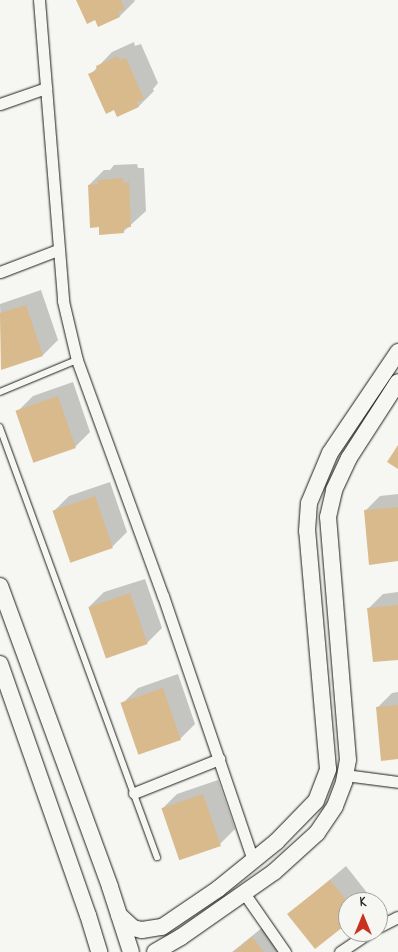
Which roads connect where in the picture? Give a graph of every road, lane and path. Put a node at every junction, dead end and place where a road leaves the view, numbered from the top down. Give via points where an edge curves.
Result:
1 (39, 0) edge
2 (46, 88) junction
3 (0, 104) edge
4 (58, 250) junction
5 (0, 272) edge
6 (398, 352) edge
7 (77, 360) junction
8 (398, 382) edge
9 (0, 392) edge
10 (0, 427) edge
11 (0, 586) edge
12 (0, 664) edge
13 (219, 759) junction
14 (345, 775) junction
15 (398, 782) edge
16 (134, 794) junction
17 (157, 857) dead end
18 (253, 860) junction
19 (244, 893) junction
20 (119, 914) junction
21 (355, 942) edge
22 (99, 952) edge
23 (131, 952) edge
24 (155, 952) edge
25 (285, 952) edge
26 (340, 952) edge

1 - 2 street
2 - 3 street
2 - 4 street
4 - 5 street
4 - 7 street via 62,301
6 - 18 street via 330,453 309,503 307,531 328,769 316,801 276,842
7 - 9 lane
7 - 13 street
8 - 14 street via 349,458 334,490 328,517 348,760
10 - 16 lane
11 - 20 street
12 - 22 street
13 - 16 street
13 - 18 street
14 - 15 street
14 - 19 street via 334,806 316,833 274,872
16 - 17 lane
18 - 20 street via 218,889 162,927 133,928
19 - 24 street
19 - 25 street
20 - 23 street
21 - 26 street

